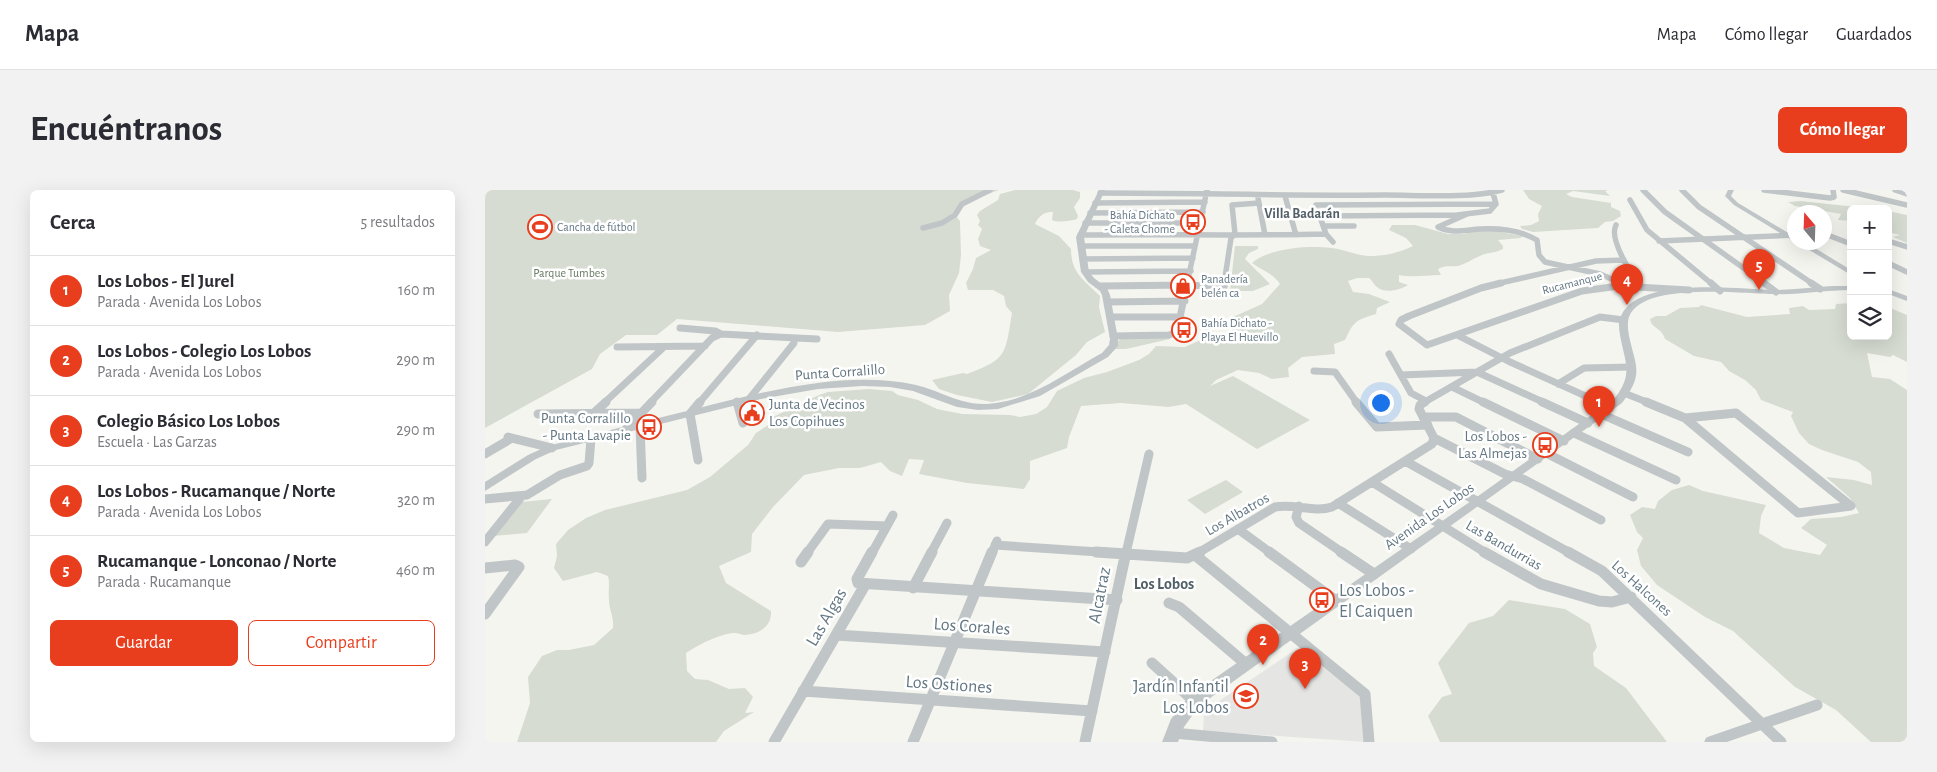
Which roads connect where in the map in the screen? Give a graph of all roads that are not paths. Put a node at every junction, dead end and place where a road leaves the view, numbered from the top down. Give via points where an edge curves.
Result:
1 (990, 190) edge
2 (1502, 190) edge
3 (1643, 190) edge
4 (1682, 190) edge
5 (1731, 190) edge
6 (1764, 190) edge
7 (1833, 190) edge
8 (1843, 190) edge
9 (1895, 190) edge
10 (1207, 191) edge
11 (1101, 192) edge
12 (1414, 192) edge
13 (1311, 193) edge
14 (1340, 193) edge
15 (1366, 193) edge
16 (1493, 193) junction
17 (1907, 194) edge
18 (1258, 196) junction
19 (1285, 196) junction
20 (1630, 200) dead end
21 (1205, 202) junction
22 (1095, 203) junction
23 (1259, 203) junction
24 (1496, 204) junction
25 (1316, 205) junction
26 (1422, 205) junction
27 (1907, 205) edge
28 (1203, 212) junction
29 (1090, 213) junction
30 (1426, 214) junction
31 (1467, 214) junction
32 (1320, 216) junction
33 (1085, 223) junction
34 (1200, 223) junction
35 (1616, 225) dead end
36 (1324, 226) junction
37 (1354, 226) dead end
38 (923, 228) dead end
39 (1787, 233) edge
40 (1198, 234) junction
41 (1326, 234) junction
42 (1081, 235) junction
43 (1265, 235) junction
44 (1296, 235) junction
45 (1787, 235) edge
46 (1234, 236) junction
47 (1832, 236) edge
48 (1743, 237) junction
49 (1701, 239) junction
50 (1659, 241) junction
51 (1333, 242) dead end
52 (1847, 242) edge
53 (1892, 242) edge
54 (1081, 246) junction
55 (1195, 246) junction
56 (1907, 247) edge
57 (1812, 250) edge
58 (1193, 258) junction
59 (1082, 259) junction
60 (1624, 260) junction
61 (1892, 265) edge
62 (1907, 267) edge
63 (1569, 268) junction
64 (1900, 268) junction
65 (1892, 269) edge
66 (1191, 271) junction
67 (1630, 271) dead end
68 (1847, 271) edge
69 (1085, 272) junction
70 (1907, 272) edge
71 (1189, 285) junction
72 (1100, 286) junction
73 (1627, 286) junction
74 (1636, 286) junction
75 (1224, 287) joint
76 (1847, 288) edge
77 (1820, 289) junction
78 (1689, 290) junction
79 (1720, 291) junction
80 (1776, 292) junction
81 (1892, 294) edge
82 (1653, 296) junction
83 (1907, 299) edge
84 (1185, 300) junction
85 (1108, 302) junction
86 (1110, 317) junction
87 (1181, 317) junction
88 (1624, 320) junction
89 (680, 328) dead end
90 (721, 334) junction
91 (757, 335) junction
92 (1457, 335) junction
93 (1113, 336) junction
94 (794, 339) junction
95 (817, 339) dead end
96 (705, 346) junction
97 (617, 347) dead end
98 (664, 347) junction
99 (1389, 354) dead end
100 (1502, 358) junction
101 (1632, 367) junction
102 (1315, 371) dead end
103 (1477, 372) junction
104 (1401, 375) junction
105 (1559, 384) junction
106 (1452, 387) junction
107 (1624, 393) junction
108 (749, 399) junction
109 (737, 402) junction
110 (1426, 402) junction
111 (1606, 410) junction
112 (594, 413) junction
113 (641, 413) junction
114 (538, 414) dead end
115 (690, 414) junction
116 (1423, 417) junction
117 (1685, 418) junction
118 (1588, 423) junction
119 (743, 424) dead end
120 (1428, 425) junction
121 (640, 426) junction
122 (625, 430) junction
123 (1569, 437) junction
124 (1434, 438) junction
125 (591, 439) junction
126 (552, 448) junction
127 (1688, 452) dead end
128 (485, 454) edge
129 (1149, 454) dead end
130 (1542, 456) junction
131 (698, 460) dead end
132 (1405, 461) junction
133 (1513, 476) junction
134 (642, 478) dead end
135 (1676, 480) dead end
136 (1373, 482) junction
137 (485, 487) edge
138 (1633, 496) dead end
139 (521, 497) junction
140 (485, 499) edge
141 (1478, 502) junction
142 (1338, 503) junction
143 (1299, 506) junction
144 (893, 515) dead end
145 (1601, 520) dead end
146 (947, 523) dead end
147 (887, 526) junction
148 (1444, 526) junction
149 (1238, 529) junction
150 (487, 538) edge
151 (1411, 549) junction
152 (1124, 555) junction
153 (1195, 555) junction
154 (801, 562) dead end
155 (485, 568) edge
156 (1374, 574) junction
157 (865, 585) junction
158 (913, 588) junction
159 (976, 592) junction
160 (1631, 597) junction
161 (1117, 600) junction
162 (1336, 601) junction
163 (1169, 603) dead end
164 (489, 604) edge
165 (485, 614) edge
166 (1291, 632) junction
167 (836, 635) junction
168 (955, 642) junction
169 (1105, 652) junction
170 (1152, 663) dead end
171 (1246, 664) junction
172 (803, 691) junction
173 (931, 700) junction
174 (1194, 701) junction
175 (1817, 705) dead end
176 (1092, 711) junction
177 (1763, 724) junction
178 (1171, 737) edge
179 (774, 742) edge
180 (913, 742) edge
181 (1085, 742) edge
182 (1272, 742) edge
183 (1369, 742) edge
184 (1710, 742) edge
185 (1781, 742) edge

1 - 38 street via 962,204 955,215 942,223
2 - 16 street
3 - 49 street via 1659,207
4 - 48 street via 1695,204
5 - 39 street via 1729,196 1736,204
6 - 7 street via 1833,198
8 - 27 street
9 - 17 street
10 - 11 street
10 - 18 street
10 - 21 street
11 - 22 street
12 - 15 street
12 - 16 street
12 - 26 street
13 - 14 street
13 - 19 street
13 - 25 street
14 - 15 street
16 - 24 street
18 - 19 street
18 - 23 street
19 - 44 street
20 - 50 street via 1643,225
21 - 22 street
21 - 28 street
22 - 29 street
23 - 43 street
23 - 46 street via 1232,205
24 - 26 street
24 - 31 street via 1490,211
25 - 26 street
25 - 32 street
26 - 30 street
28 - 29 street
28 - 34 street
29 - 33 street
30 - 31 street
30 - 32 street
31 - 63 street via 1438,227 1449,232 1483,229 1530,235 1537,240 1539,255 1545,262
32 - 36 street
33 - 34 street
33 - 42 street
34 - 40 street
35 - 60 street via 1613,228
36 - 37 street
36 - 41 street
40 - 42 street
40 - 46 street
40 - 55 street
41 - 44 street
41 - 51 street
42 - 54 street
43 - 44 street
43 - 46 street
45 - 48 street
46 - 75 street via 1231,238
47 - 52 street
48 - 49 street
48 - 77 street
49 - 50 street
49 - 80 street
50 - 79 street
53 - 56 street
54 - 55 street
54 - 59 street
55 - 58 street
57 - 68 street
58 - 59 street
58 - 66 street
59 - 69 street
60 - 63 street, Rucamanque via 1600,260
60 - 67 street
61 - 64 street
62 - 64 street
63 - 73 street via 1600,274
63 - 92 street, Rucamanque via 1473,291 1400,321 1401,326 1427,345
64 - 65 street
64 - 70 street
66 - 69 street
66 - 71 street
69 - 72 street
71 - 72 street
71 - 75 street
71 - 84 street
72 - 85 street via 1106,292
73 - 74 street, Rucamanque
73 - 92 street, Rucamanque via 1572,294
74 - 78 street, Rucamanque
74 - 82 street
76 - 77 street, Rucamanque
77 - 80 street, Rucamanque
78 - 79 street, Rucamanque
78 - 82 street
79 - 80 street, Rucamanque
81 - 83 street
82 - 88 street via 1628,309
84 - 85 street
84 - 87 street
85 - 86 street
86 - 87 street
86 - 93 street
87 - 93 street via 1177,332 1172,334
88 - 100 street via 1600,317
88 - 101 street, Avenida Los Lobos
89 - 90 street
90 - 91 street
90 - 96 street
91 - 94 street
91 - 115 street
92 - 100 street
93 - 108 street, Punta Corralillo via 1111,349 1101,358 1035,394 998,406 957,404 915,388 880,383 809,387
94 - 95 street
94 - 108 street via 794,344
96 - 98 street
96 - 113 street
97 - 98 street
98 - 112 street
99 - 104 street
100 - 103 street
100 - 105 street
101 - 105 street via 1585,368
101 - 107 street, Avenida Los Lobos via 1631,381
102 - 120 street via 1335,372 1377,427
103 - 104 street
103 - 106 street
103 - 118 street
104 - 110 street via 1411,393
105 - 111 street
106 - 110 street
106 - 123 street
107 - 111 street, Avenida Los Lobos
107 - 117 street
108 - 109 street, Punta Corralillo
109 - 115 street, Punta Corralillo
109 - 119 street
110 - 116 street via 1420,407
111 - 118 street, Avenida Los Lobos
111 - 127 street
112 - 113 street
112 - 114 street
113 - 122 street
115 - 121 street, Punta Corralillo
115 - 131 street
116 - 120 street
116 - 130 street via 1456,417
117 - 117 street via 1734,413 1851,505 1798,513
118 - 123 street, Avenida Los Lobos
120 - 124 street
121 - 122 street, Punta Corralillo
121 - 134 street
122 - 125 street, Punta Corralillo
123 - 130 street, Avenida Los Lobos
123 - 135 street
124 - 132 street, Los Albatros via 1432,444
124 - 133 street
125 - 126 street, Punta Corralillo
125 - 139 street via 587,466 560,475
126 - 128 street via 510,437
126 - 137 street, Punta Corralillo
129 - 152 street, Alcatraz
130 - 133 street, Avenida Los Lobos
130 - 138 street
132 - 136 street, Los Albatros
132 - 141 street, Los Halcones
133 - 141 street, Avenida Los Lobos
133 - 145 street
136 - 142 street, Los Albatros
136 - 148 street, Las Bandurrias
139 - 140 street
139 - 150 street
141 - 148 street, Avenida Los Lobos
141 - 160 street, Los Halcones via 1602,571
142 - 143 street, Los Albatros via 1322,510
142 - 151 street
143 - 149 street, Los Albatros via 1275,507
143 - 156 street via 1296,517 1299,523
144 - 147 street, Las Algas
146 - 158 street
147 - 154 street via 828,524
147 - 157 street, Las Algas via 856,580
148 - 151 street, Avenida Los Lobos
148 - 160 street, Las Bandurrias via 1541,584 1599,601 1612,602
149 - 153 street, Los Albatros
149 - 162 street
151 - 156 street, Avenida Los Lobos
152 - 153 street, Los Albatros via 1179,559
152 - 159 street, Los Albatros via 996,542
152 - 161 street, Alcatraz
153 - 166 street
155 - 164 street via 518,566
156 - 162 street, Avenida Los Lobos
157 - 158 street
157 - 167 street, Las Algas
158 - 159 street
159 - 161 street
159 - 168 street
160 - 177 street, Los Halcones
161 - 169 street, Alcatraz
162 - 166 street, Avenida Los Lobos
163 - 171 street via 1179,607
164 - 165 street
166 - 171 street, Avenida Los Lobos
166 - 183 street via 1365,694
167 - 168 street, Los Corales
167 - 172 street, Las Algas
168 - 169 street, Los Corales
168 - 173 street
169 - 176 street, Alcatraz
170 - 174 street
171 - 174 street, Avenida Los Lobos
172 - 173 street, Los Ostiones
172 - 179 street, Las Algas
173 - 176 street, Los Ostiones
173 - 180 street
174 - 178 street, Avenida Los Lobos
175 - 177 street
176 - 181 street, Alcatraz
177 - 184 street
177 - 185 street, Los Halcones
178 - 182 street

